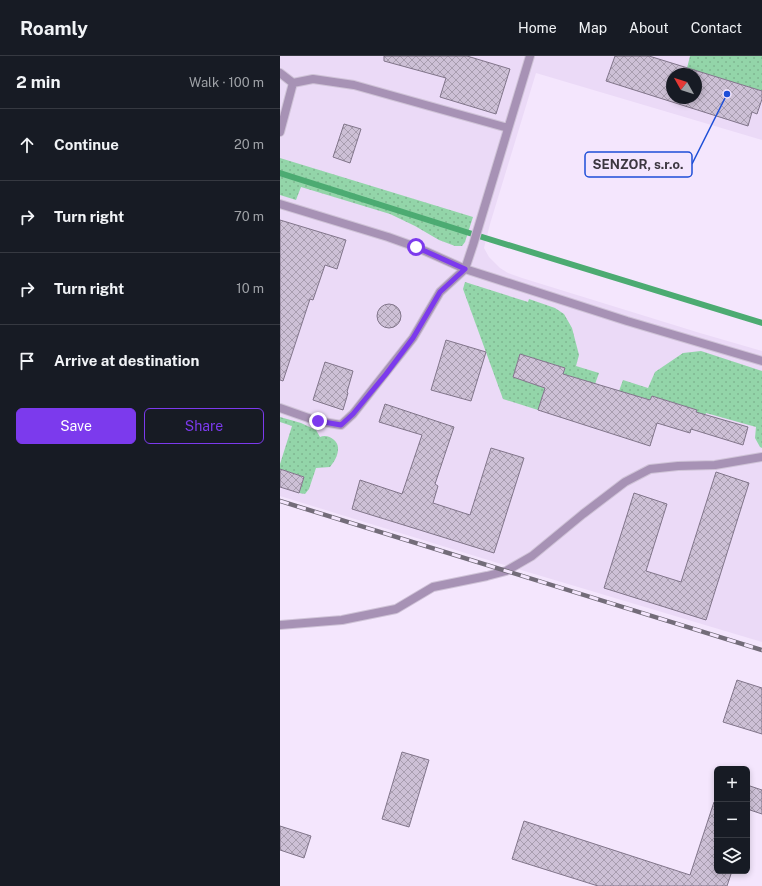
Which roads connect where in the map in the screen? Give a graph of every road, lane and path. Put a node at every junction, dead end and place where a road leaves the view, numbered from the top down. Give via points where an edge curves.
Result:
1 (530, 56) edge
2 (280, 73) edge
3 (293, 83) junction
4 (508, 128) junction
5 (280, 131) edge
6 (280, 204) edge
7 (465, 269) junction
8 (762, 361) edge
9 (280, 408) edge
10 (762, 457) edge
11 (280, 625) edge

1 - 4 lane
2 - 3 lane
3 - 4 lane via 313,79 354,84
3 - 5 lane
4 - 7 lane
6 - 7 lane via 388,237
7 - 8 lane
7 - 9 lane via 440,292 413,338 353,414 341,425 318,421
10 - 11 lane via 715,465 650,469 625,482 532,556 506,571 433,586 396,609 342,620

